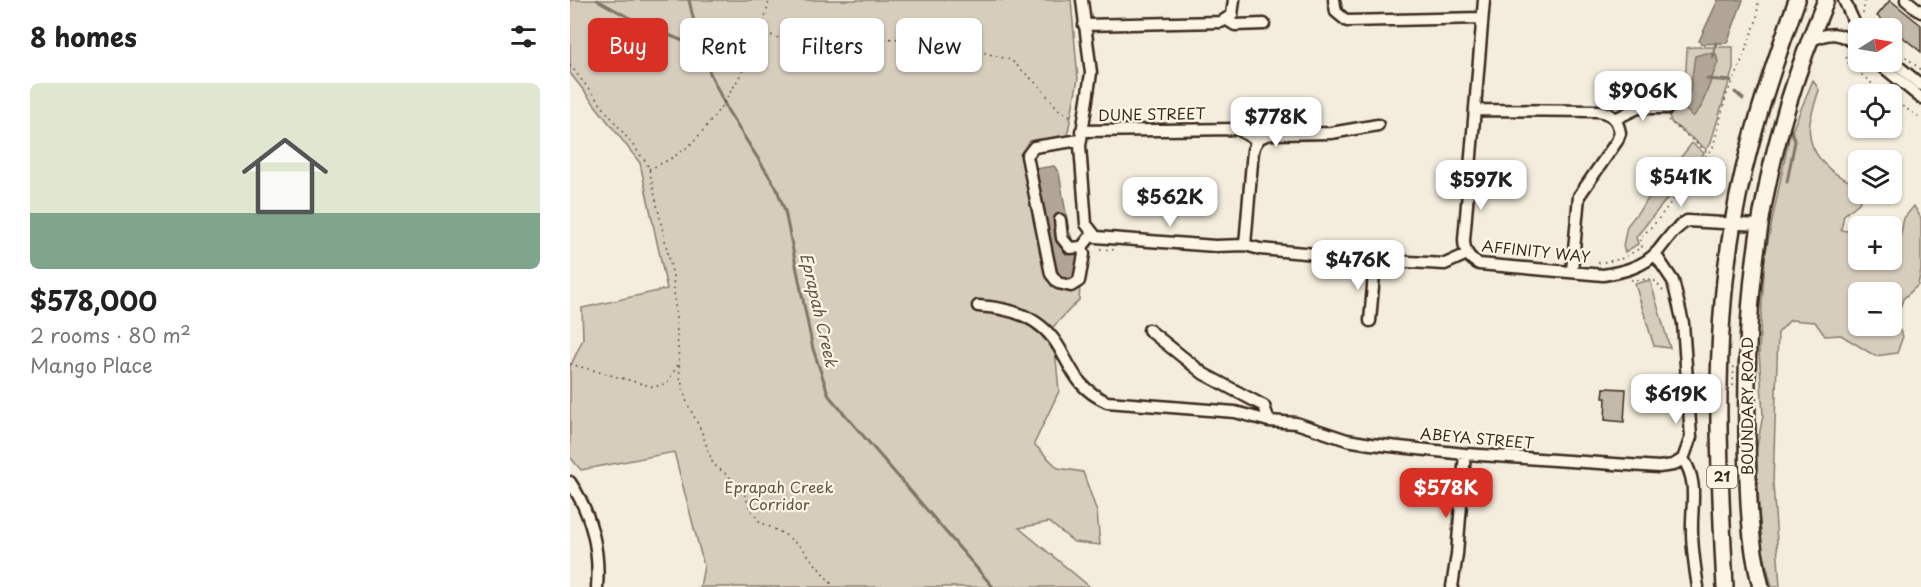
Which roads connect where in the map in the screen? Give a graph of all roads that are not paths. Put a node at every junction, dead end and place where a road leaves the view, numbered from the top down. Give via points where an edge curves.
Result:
1 (1082, 0) edge
2 (1234, 0) edge
3 (1334, 0) edge
4 (1484, 0) edge
5 (1797, 0) edge
6 (1826, 0) edge
7 (1844, 0) edge
8 (1908, 1) edge
9 (1921, 12) edge
10 (1482, 18) junction
11 (1856, 18) edge
12 (1227, 20) junction
13 (1264, 24) dead end
14 (1084, 25) junction
15 (1848, 38) edge
16 (1808, 42) junction
17 (1902, 69) edge
18 (1889, 72) edge
19 (1921, 85) edge
20 (1921, 98) edge
21 (1668, 108) road end
22 (1475, 111) junction
23 (1615, 119) junction
24 (1378, 125) dead end
25 (1080, 135) junction
26 (1257, 141) junction
27 (1060, 220) dead end
28 (1733, 223) junction
29 (1758, 225) junction
30 (1087, 241) junction
31 (1245, 245) junction
32 (1467, 254) junction
33 (1655, 254) junction
34 (1375, 263) junction
35 (1572, 266) junction
36 (978, 306) dead end
37 (1370, 321) dead end
38 (1149, 330) dead end
39 (1269, 421) junction
40 (1465, 454) junction
41 (1683, 459) junction
42 (570, 482) edge
43 (597, 587) edge
44 (1452, 587) edge
45 (1698, 587) edge
46 (1725, 587) edge
47 (1761, 587) edge

1 - 14 street
2 - 12 street
3 - 10 street via 1336,12 1347,21
4 - 10 street, AFFINITY WAY
5 - 28 highway, BOUNDARY ROAD / 21 via 1761,99
6 - 16 highway, BOUNDARY ROAD / 21
7 - 11 street
8 - 9 street
10 - 22 street, AFFINITY WAY
12 - 13 street via 1234,26
12 - 14 street
14 - 25 street via 1091,72
15 - 16 street via 1834,32
16 - 29 highway, BOUNDARY ROAD / 21 via 1786,105
17 - 19 street
18 - 20 street
21 - 23 street via 1638,108
22 - 23 street via 1598,111 1610,113
22 - 32 street, AFFINITY WAY via 1464,240
23 - 35 street via 1620,134 1617,141 1579,196
24 - 26 street via 1331,133 1264,135
25 - 26 street, DUNE STREET via 1238,129
25 - 30 street
25 - 30 street, DUNE STREET via 1034,147 1027,156 1051,274 1059,283 1071,286 1079,281
26 - 31 street
27 - 30 street via 1066,245 1074,249
28 - 29 street
28 - 33 street, AFFINITY WAY via 1687,221 1677,226
28 - 46 highway, BOUNDARY ROAD / 21 via 1724,293 1720,386
29 - 47 highway, BOUNDARY ROAD / 21 via 1746,363 1749,517
30 - 31 street
31 - 34 street
32 - 34 street via 1445,264
32 - 35 street, AFFINITY WAY via 1479,264
33 - 35 street, AFFINITY WAY via 1622,272 1603,275
33 - 41 street via 1673,281 1683,323 1691,437
34 - 37 street
36 - 39 street, ABEYA STREET via 1005,308 1043,327 1076,378 1091,395 1107,402 1235,412
38 - 39 street via 1204,374 1264,406
39 - 40 street, ABEYA STREET via 1296,423 1363,443
40 - 41 street, ABEYA STREET via 1659,467
40 - 44 street
41 - 45 street via 1694,484 1692,530
42 - 43 street via 592,530

